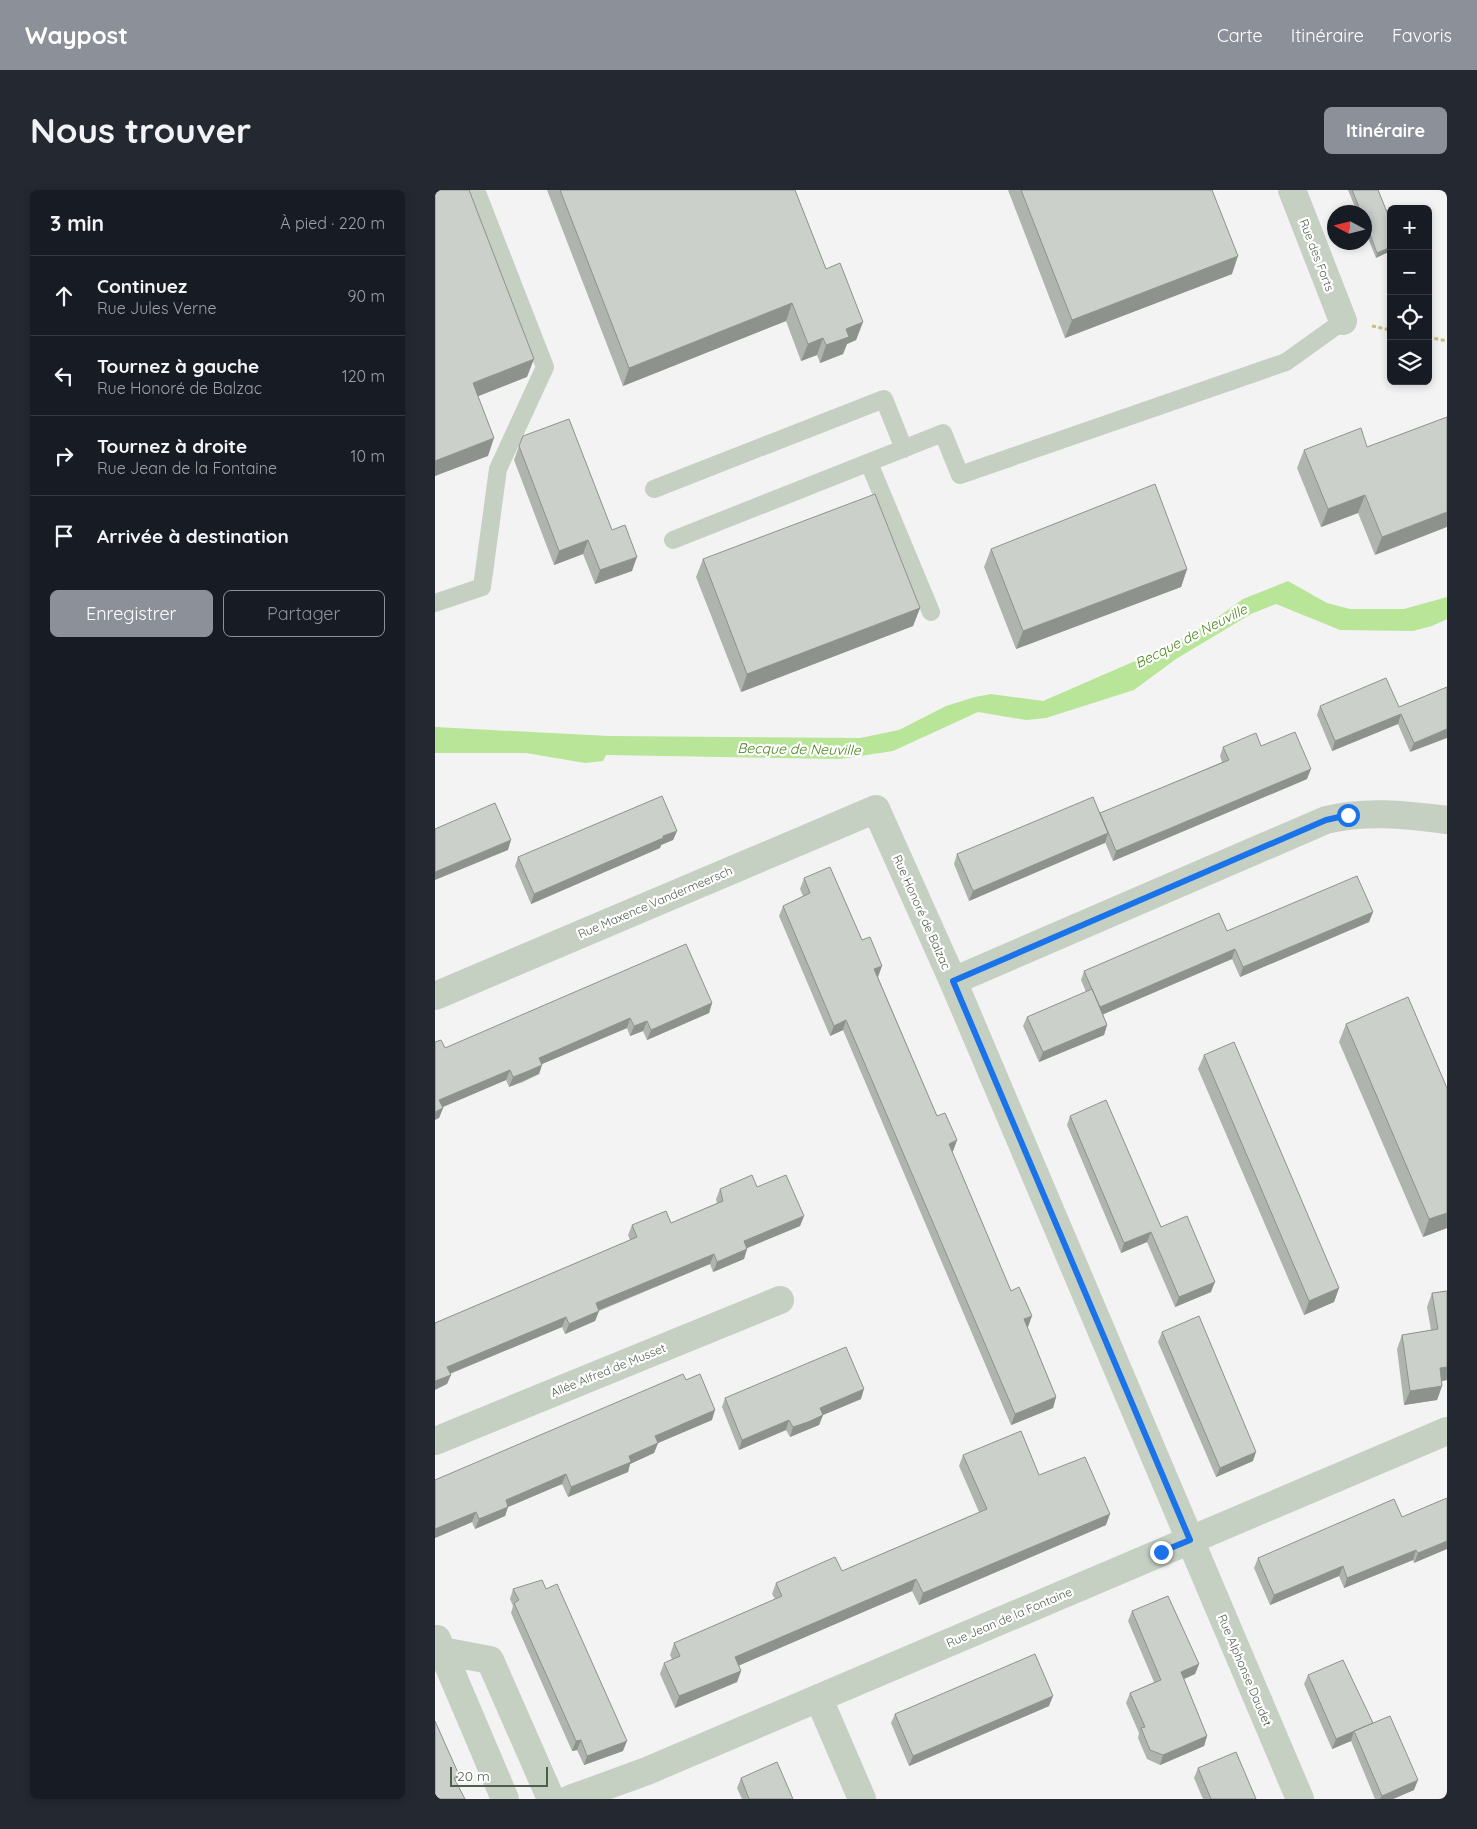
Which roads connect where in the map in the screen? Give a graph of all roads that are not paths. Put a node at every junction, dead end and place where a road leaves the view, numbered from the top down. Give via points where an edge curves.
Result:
1 (476, 190) edge
2 (1292, 190) edge
3 (1343, 321) joint
4 (904, 449) junction
5 (869, 463) junction
6 (654, 489) dead end
7 (673, 540) dead end
8 (435, 603) edge
9 (931, 612) dead end
10 (876, 809) joint
11 (1447, 820) edge
12 (953, 981) junction
13 (435, 996) edge
14 (780, 1300) dead end
15 (1447, 1431) edge
16 (435, 1441) edge
17 (1190, 1540) junction
18 (439, 1643) edge
19 (819, 1699) junction
20 (505, 1799) edge
21 (551, 1799) edge
22 (570, 1799) edge
23 (861, 1799) edge
24 (1300, 1799) edge

1 - 8 lane via 545,367 497,469 482,586
2 - 3 street, Rue des Forts
3 - 4 lane via 1286,362 960,475 943,434
4 - 5 lane
4 - 6 lane via 884,399
5 - 7 lane
5 - 9 lane
10 - 12 street, Rue Honoré de Balzac
10 - 13 street, Rue Maxence Vandermeersch
11 - 12 street via 1381,813 1326,820
12 - 17 street, Rue Honoré de Balzac
14 - 16 street, Allée Alfred de Musset
15 - 17 street, Rue Jean de la Fontaine
17 - 19 street, Rue Jean de la Fontaine
17 - 24 street, Rue Alphonse Daudet
18 - 20 street
18 - 21 street via 490,1660
19 - 22 street, Rue Jean de la Fontaine via 647,1771
19 - 23 street

